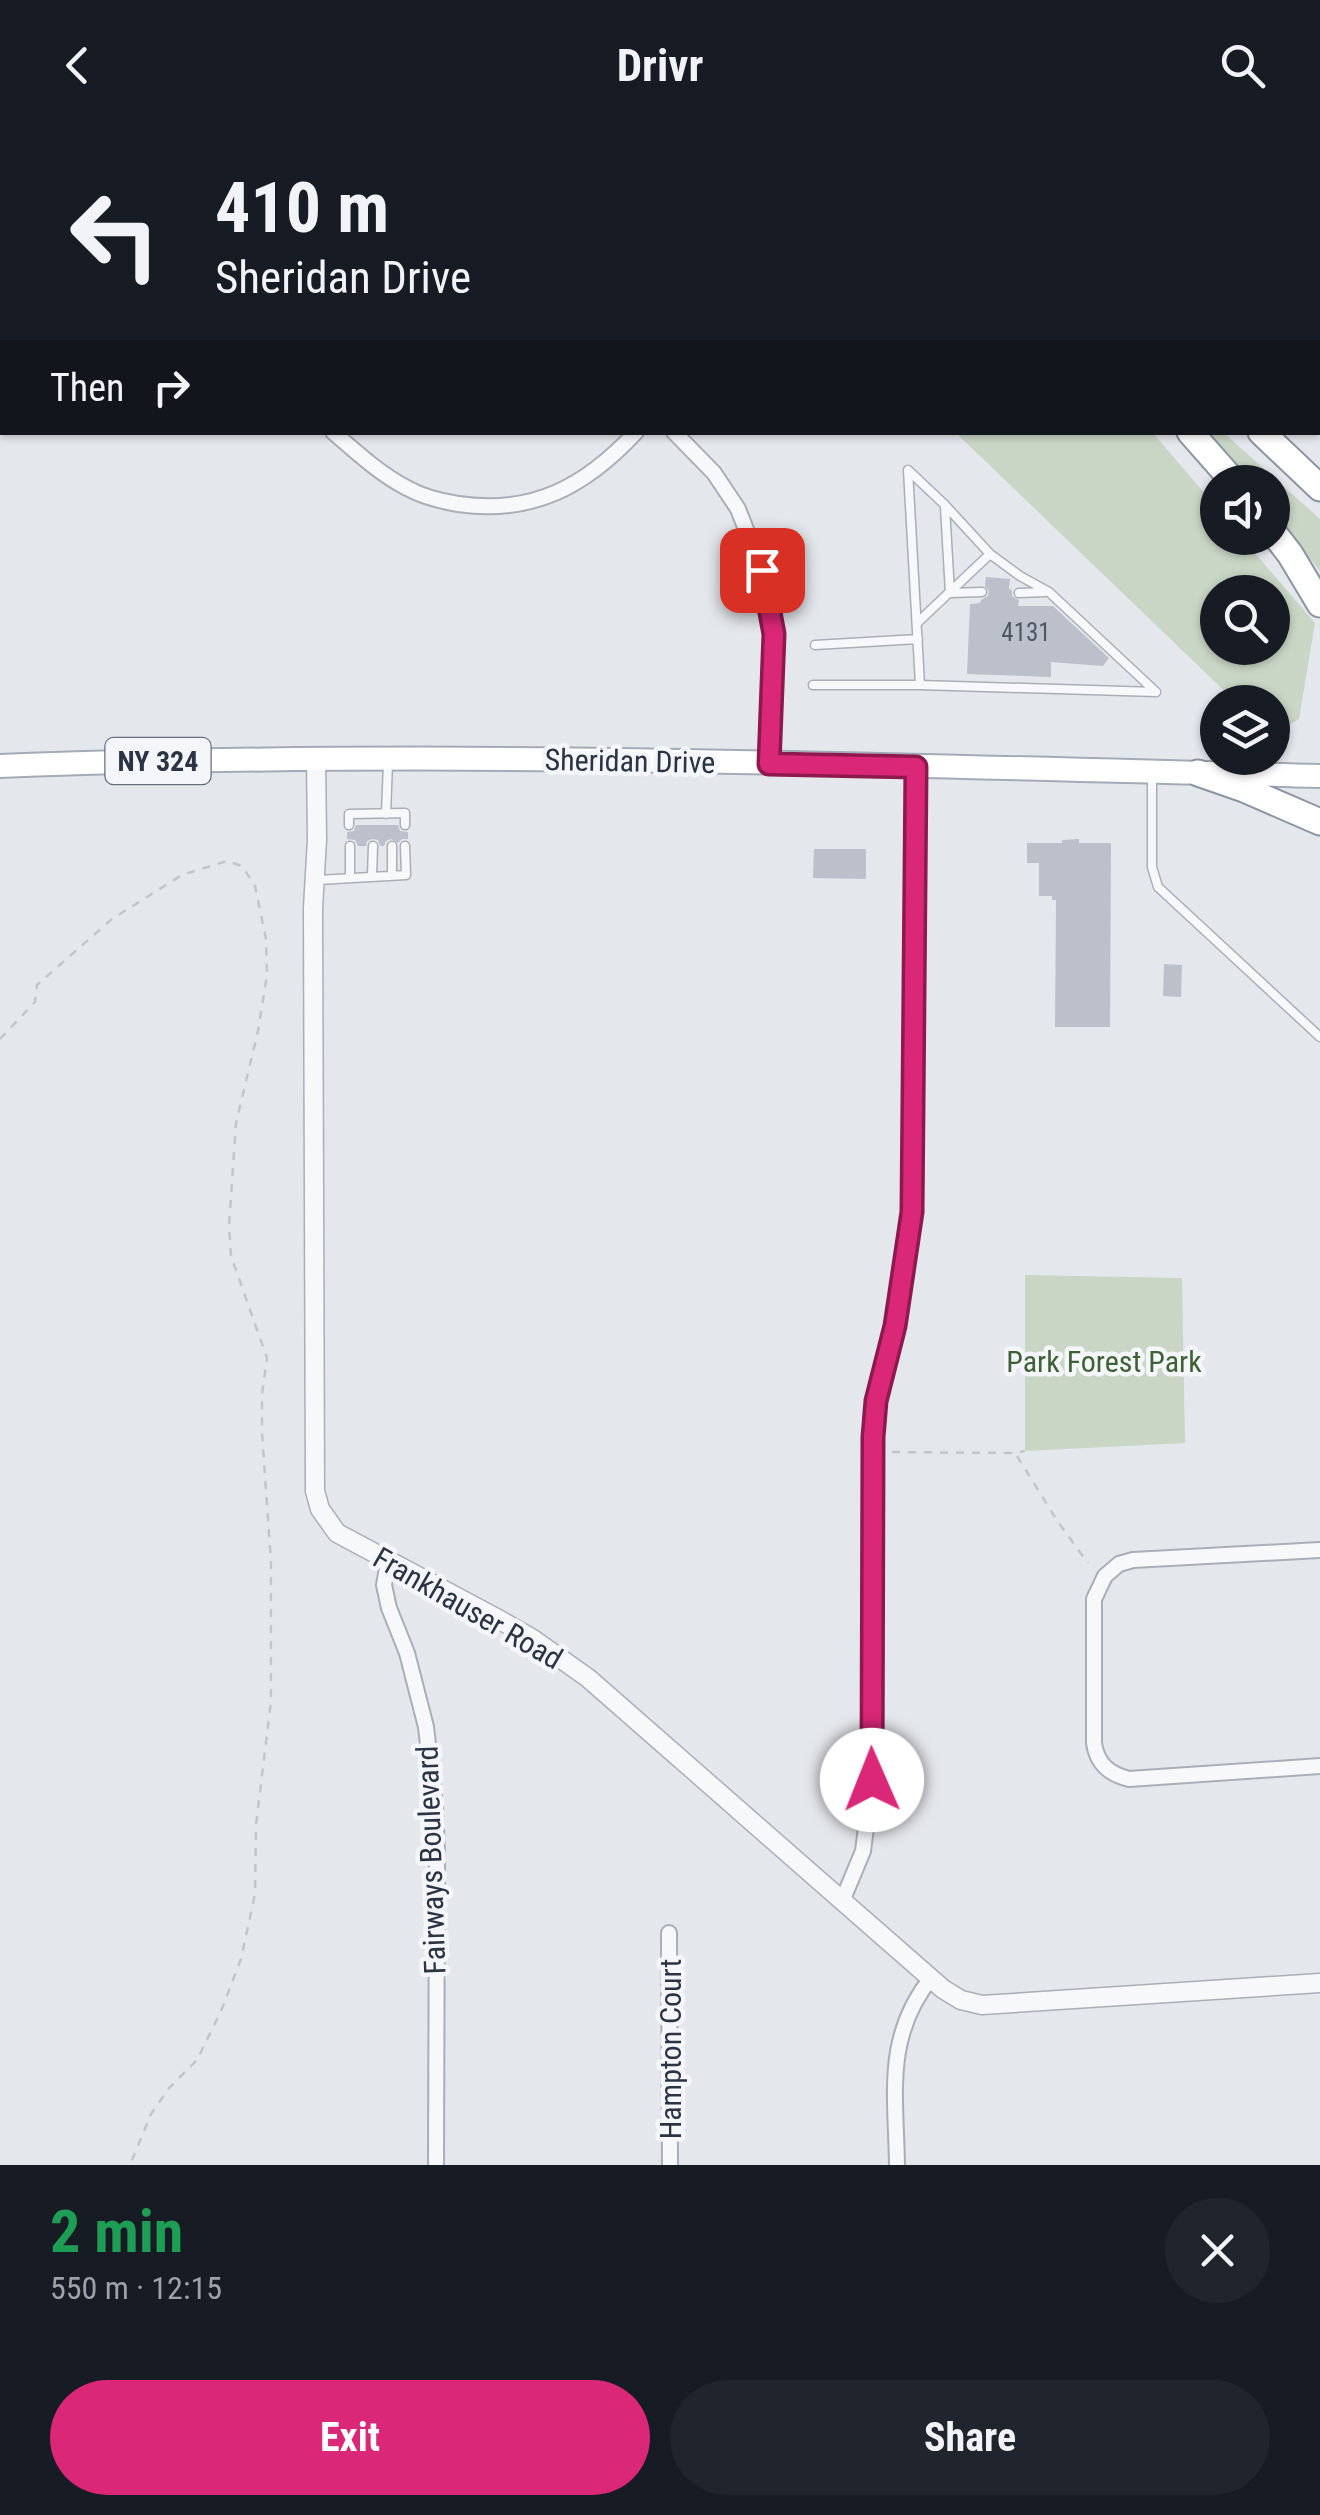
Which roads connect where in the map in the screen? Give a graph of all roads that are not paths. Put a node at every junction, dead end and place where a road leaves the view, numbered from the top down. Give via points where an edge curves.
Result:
1 (336, 435) edge
2 (633, 435) edge
3 (677, 435) edge
4 (1193, 435) edge
5 (1264, 435) edge
6 (1219, 465) edge
7 (1320, 488) edge
8 (945, 505) junction
9 (990, 554) junction
10 (1290, 554) edge
11 (950, 592) junction
12 (982, 592) dead end
13 (1049, 592) junction
14 (1019, 593) dead end
15 (1320, 604) edge
16 (917, 623) junction
17 (918, 640) junction
18 (815, 645) dead end
19 (920, 685) junction
20 (813, 686) dead end
21 (388, 758) junction
22 (316, 759) junction
23 (769, 764) junction
24 (0, 766) edge
25 (916, 767) junction
26 (1152, 772) junction
27 (1198, 774) junction
28 (1320, 776) edge
29 (373, 814) junction
30 (389, 814) junction
31 (1320, 822) edge
32 (349, 825) dead end
33 (373, 825) dead end
34 (392, 825) dead end
35 (405, 825) dead end
36 (350, 846) dead end
37 (373, 846) dead end
38 (392, 846) dead end
39 (405, 846) dead end
40 (372, 876) junction
41 (392, 876) junction
42 (350, 877) junction
43 (313, 880) junction
44 (1320, 1037) edge
45 (1320, 1550) edge
46 (388, 1562) junction
47 (1320, 1766) edge
48 (842, 1899) junction
49 (670, 1932) dead end
50 (931, 1978) junction
51 (1320, 1982) edge
52 (436, 2165) edge
53 (670, 2165) edge
54 (896, 2165) edge

1 - 2 street via 418,494 494,506 528,503 568,488
3 - 23 street via 738,509 762,570 774,634
4 - 6 highway
5 - 7 highway
8 - 9 lane
8 - 11 lane
8 - 16 lane via 908,470
9 - 11 lane
9 - 13 lane
10 - 15 highway
11 - 12 lane
11 - 16 lane
13 - 14 lane
13 - 19 lane via 1156,692
16 - 17 lane
17 - 18 lane
17 - 19 lane
19 - 20 lane
21 - 22 main road, Sheridan Drive / NY 324
21 - 23 main road, Sheridan Drive / NY 324
21 - 30 lane
22 - 24 main road, Sheridan Drive / NY 324
22 - 43 street, Frankhauser Road
23 - 25 main road, Sheridan Drive / NY 324
25 - 26 main road, Sheridan Drive / NY 324
25 - 48 street via 912,1212 873,1437 869,1816
26 - 27 main road, Sheridan Drive / NY 324
26 - 44 lane via 1158,887
27 - 28 main road, Sheridan Drive / NY 324
27 - 31 highway
29 - 30 lane
29 - 32 lane via 349,814
29 - 33 lane
30 - 34 lane
30 - 35 lane via 405,813
36 - 42 lane
37 - 40 lane
38 - 41 lane
39 - 41 lane via 406,875
40 - 41 lane
40 - 42 lane
42 - 43 lane
43 - 46 street, Frankhauser Road via 316,1491 337,1533
45 - 47 street via 1133,1560 1105,1576 1094,1599 1094,1743 1106,1770 1129,1779
46 - 48 street, Frankhauser Road via 500,1620 588,1678
46 - 52 street, Fairways Boulevard via 384,1585 420,1697 435,1805
48 - 50 street, Frankhauser Road
49 - 53 street, Hampton Court
50 - 51 street, Frankhauser Road via 956,1998 982,2004
50 - 54 street via 899,2039

